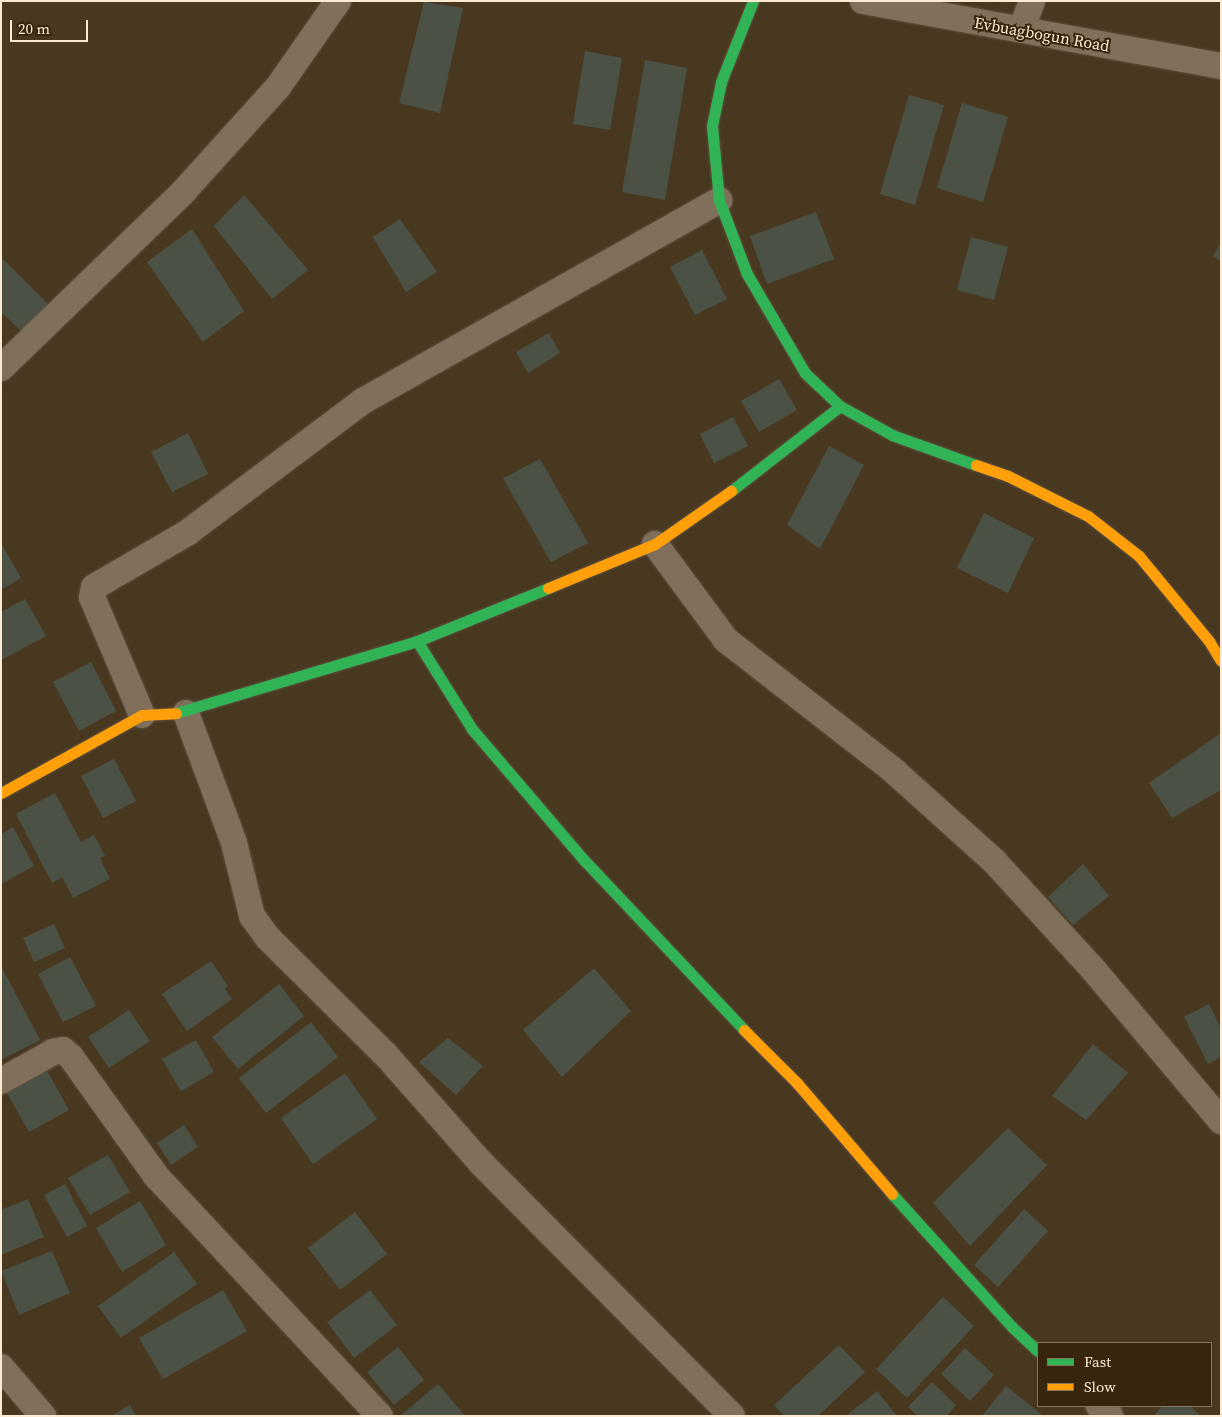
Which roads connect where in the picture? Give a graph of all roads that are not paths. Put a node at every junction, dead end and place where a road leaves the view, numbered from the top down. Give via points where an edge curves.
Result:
1 (338, 1) edge
2 (753, 1) edge
3 (863, 1) edge
4 (1032, 1) edge
5 (1021, 30) junction
6 (1221, 66) edge
7 (719, 200) junction
8 (1, 368) edge
9 (840, 406) junction
10 (655, 544) junction
11 (417, 641) junction
12 (1221, 660) edge
13 (186, 713) junction
14 (142, 715) junction
15 (1, 793) edge
16 (1, 1081) edge
17 (1221, 1121) edge
18 (1037, 1350) edge
19 (1, 1367) edge
20 (1100, 1407) edge
21 (43, 1416) edge
22 (380, 1416) edge
23 (732, 1416) edge
24 (1110, 1416) edge

1 - 8 street via 278,87 184,191
2 - 7 street via 721,82 712,126
3 - 5 street, Evbuagbogun Road
4 - 5 street
5 - 6 street, Evbuagbogun Road
7 - 9 street via 747,274 805,373
7 - 14 street via 363,401 187,533 94,587 92,597
9 - 10 street via 760,471
9 - 12 street via 892,435 1008,476 1088,516 1139,556
10 - 11 street
10 - 17 street via 726,640 894,770 994,861 1093,969
11 - 13 street
11 - 18 street via 472,729 584,860 709,995 798,1083 894,1197 1012,1327
13 - 14 street
13 - 23 street via 234,843 252,916 268,938 385,1054 481,1163
14 - 15 street
16 - 22 street via 52,1052 63,1050 71,1057 157,1177
19 - 21 street
20 - 24 street

